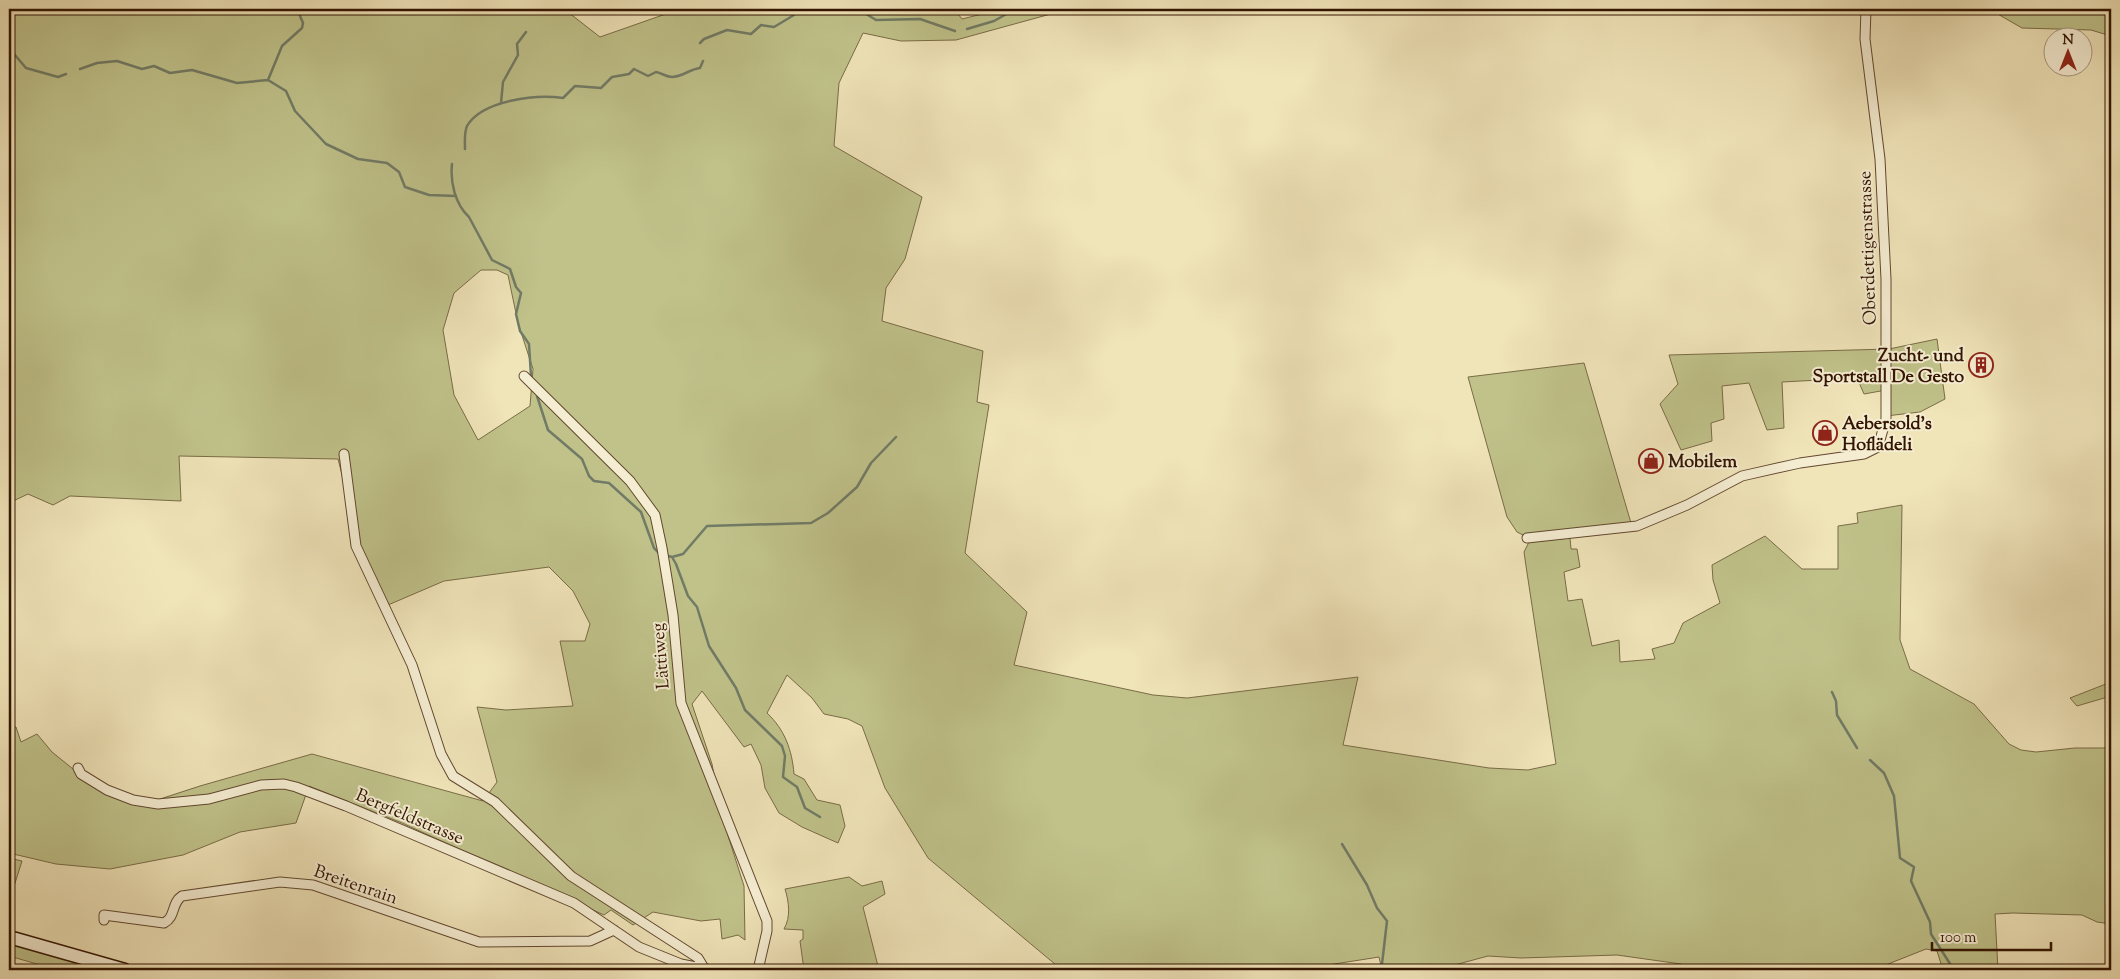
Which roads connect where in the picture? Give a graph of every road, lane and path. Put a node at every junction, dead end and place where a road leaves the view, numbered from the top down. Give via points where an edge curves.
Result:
1 (1866, 9) edge
2 (524, 376) dead end
3 (344, 454) dead end
4 (1527, 538) dead end
5 (79, 771) dead end
6 (104, 920) dead end
7 (614, 930) junction
8 (9, 937) edge
9 (708, 969) edge
10 (125, 970) edge
11 (758, 970) edge

1 - 4 street, Oberdettigenstrasse via 1866,38 1880,159 1886,279 1886,419 1878,447 1864,454 1800,463 1742,476 1687,506 1637,526
2 - 11 street, Lättiweg via 640,492 654,515 673,615 681,703 767,921
3 - 9 street via 356,546 412,665 442,754 453,776 495,802 571,876 698,958
5 - 7 street, Bergfeldstrasse via 107,790 133,800 158,804 209,799 260,785 296,787 574,903
6 - 7 street, Breitenrain via 104,915 164,923 171,918 176,901 182,896 289,882 313,885 479,942 590,941
7 - 9 street, Bergfeldstrasse via 639,947 681,964
8 - 10 main road

